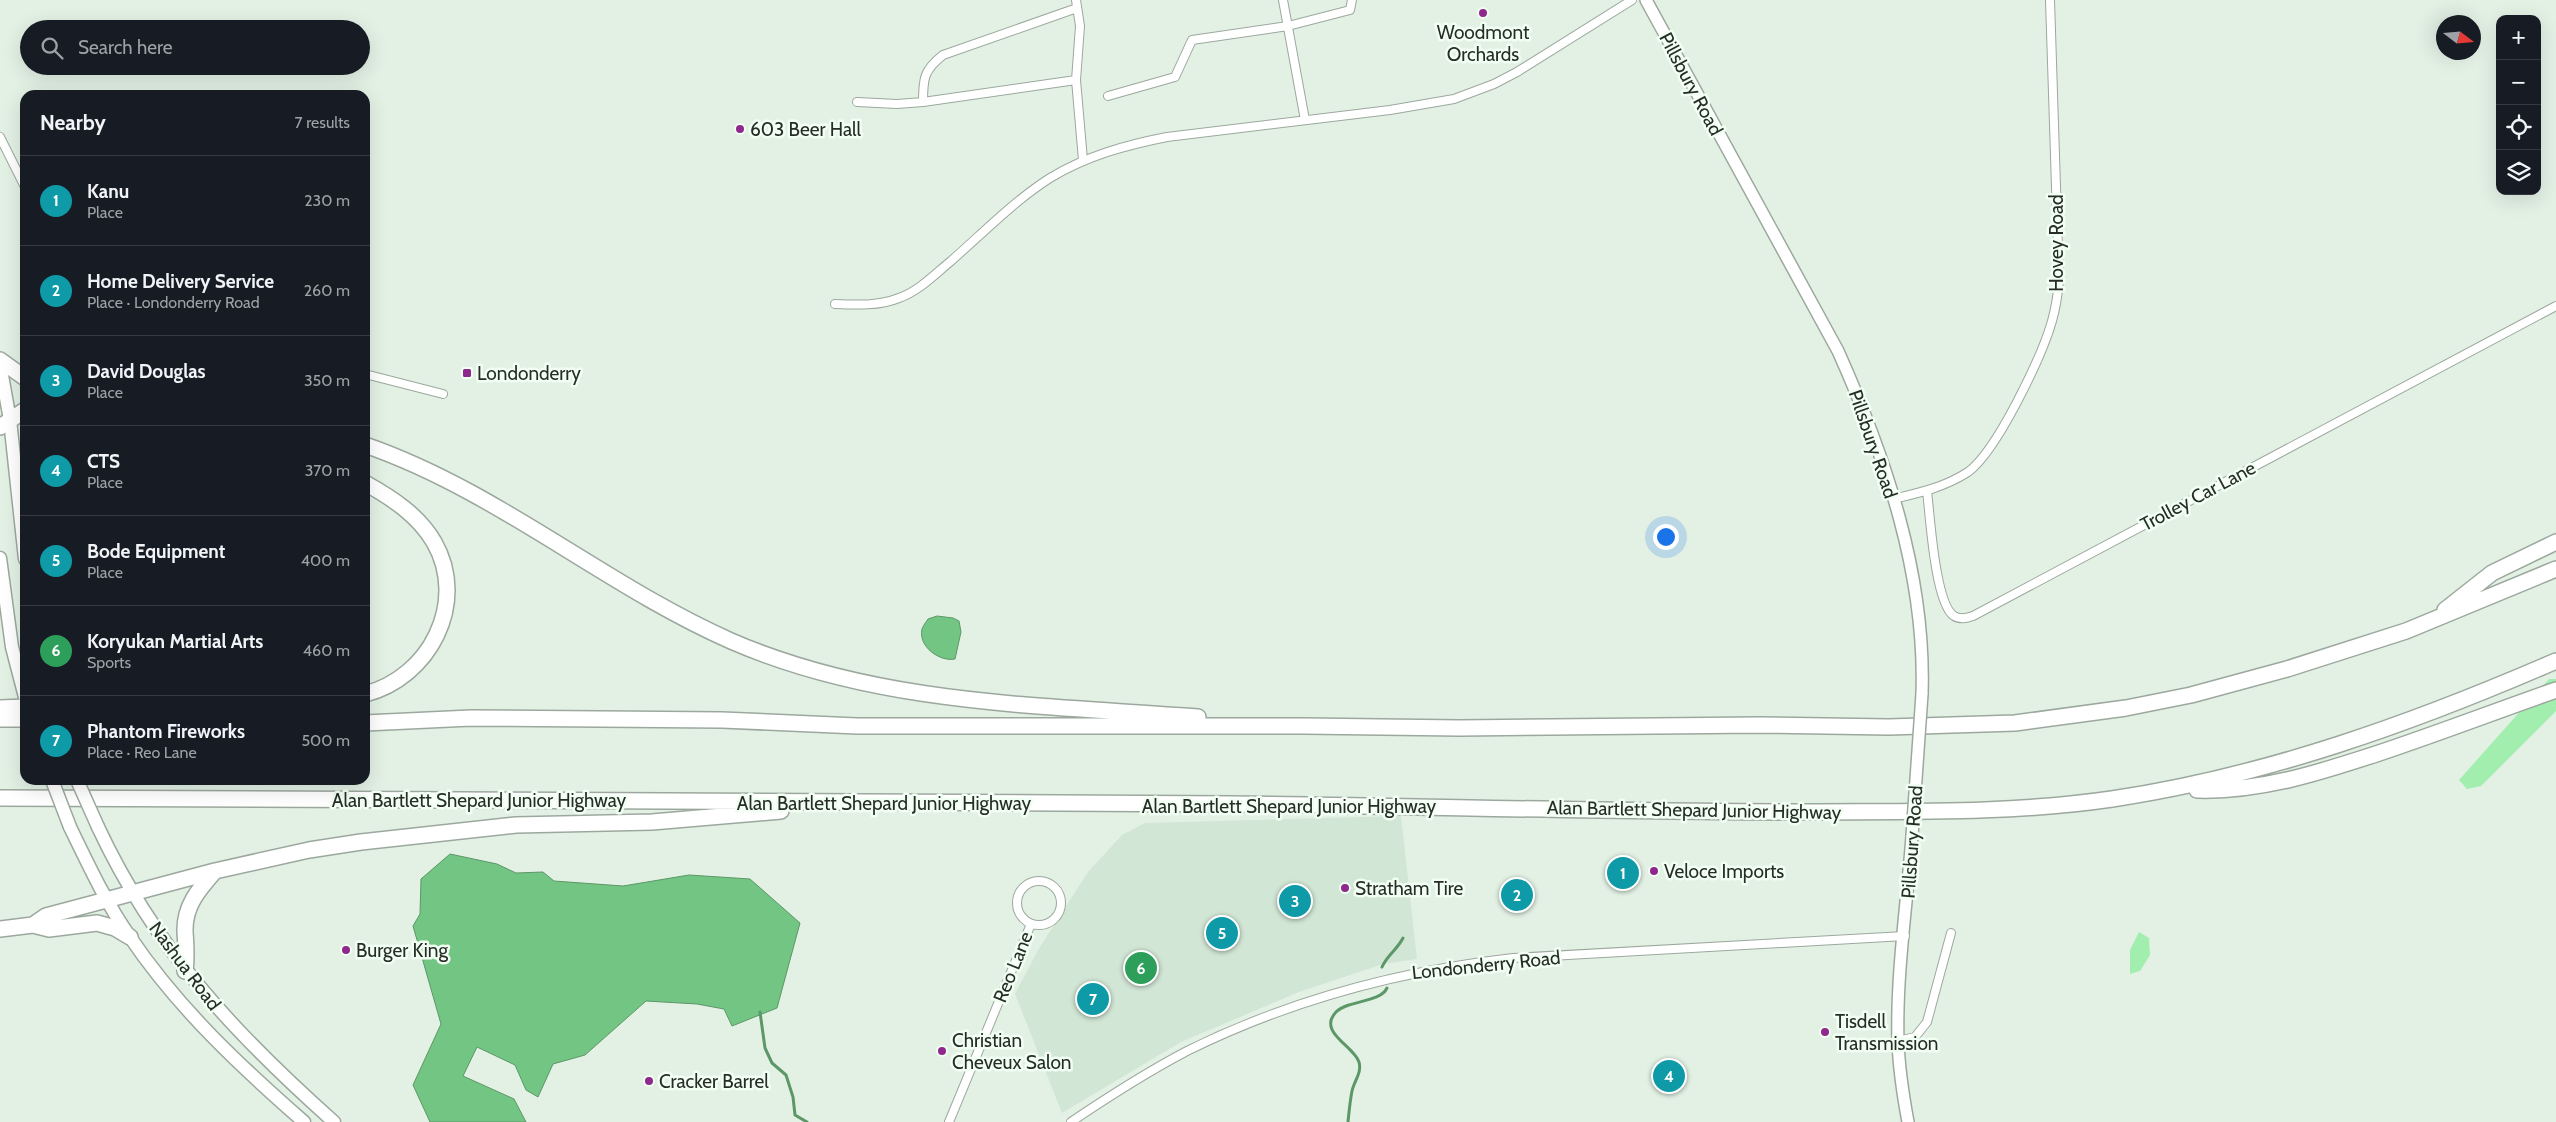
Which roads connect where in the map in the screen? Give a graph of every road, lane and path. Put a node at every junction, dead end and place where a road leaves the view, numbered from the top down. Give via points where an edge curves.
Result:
1 (1283, 0) edge
2 (1352, 0) edge
3 (1632, 0) edge
4 (1646, 0) edge
5 (2050, 0) edge
6 (1076, 4) edge
7 (1288, 26) junction
8 (1076, 80) junction
9 (1108, 96) dead end
10 (857, 102) dead end
11 (923, 102) junction
12 (1305, 120) junction
13 (0, 137) edge
14 (1082, 160) junction
15 (20, 177) edge
16 (835, 304) dead end
17 (2556, 306) edge
18 (0, 362) edge
19 (20, 375) edge
20 (370, 375) edge
21 (443, 394) dead end
22 (20, 414) edge
23 (5, 424) edge
24 (370, 447) edge
25 (370, 486) edge
26 (1927, 491) junction
27 (1893, 499) junction
28 (20, 525) edge
29 (2556, 542) edge
30 (0, 558) edge
31 (2556, 569) edge
32 (2426, 624) junction
33 (2556, 661) edge
34 (20, 679) edge
35 (2556, 690) edge
36 (370, 692) edge
37 (20, 707) edge
38 (0, 708) edge
39 (0, 719) edge
40 (20, 719) edge
41 (370, 723) edge
42 (1304, 726) junction
43 (54, 785) edge
44 (80, 785) edge
45 (2166, 790) junction
46 (0, 798) edge
47 (880, 803) junction
48 (215, 871) junction
49 (132, 893) junction
50 (107, 899) junction
51 (1031, 924) junction
52 (33, 925) junction
53 (0, 929) edge
54 (1951, 932) dead end
55 (1905, 936) junction
56 (130, 937) junction
57 (185, 971) junction
58 (1898, 1041) junction
59 (304, 1122) edge
60 (334, 1122) edge
61 (949, 1122) edge
62 (1070, 1122) edge
63 (1908, 1122) edge

1 - 7 street
2 - 7 street via 1350,10
3 - 12 street via 1494,84 1454,99
4 - 27 street, Pillsbury Road via 1838,351 1878,446
5 - 26 street, Hovey Road via 2059,280 2052,323 1988,452 1968,472
6 - 8 street via 1080,41
6 - 11 street via 943,55 928,67 923,84
7 - 9 street via 1192,40 1175,77
7 - 12 street
8 - 11 street
8 - 14 street
10 - 11 street
12 - 14 street via 1149,140
13 - 15 street
14 - 16 street via 1018,202 911,292 876,304
17 - 26 street, Trolley Car Lane via 1973,616 1957,618 1944,601
18 - 19 highway
18 - 23 main road
20 - 21 street
22 - 23 highway
23 - 28 main road
24 - 42 highway via 471,491 690,621 796,665 885,688 956,698
25 - 36 highway via 408,512 426,532 441,559 445,592 438,634 423,658 398,681
26 - 27 street, Hovey Road
27 - 55 street, Pillsbury Road, bridge via 1920,614 1923,660
29 - 32 highway via 2492,573
30 - 34 main road via 12,647
31 - 32 highway
32 - 42 highway via 2296,666 2191,695 2084,715 2015,723 1889,727
33 - 45 highway, Alan Bartlett Shepard Junior Highway via 2467,699 2323,750 2215,781
35 - 45 highway via 2394,748 2269,785 2220,791
37 - 38 highway
39 - 40 highway
41 - 42 highway via 481,718 722,720 867,726
43 - 50 main road, Nashua Road, bridge via 70,827
44 - 49 main road, Nashua Road, bridge
45 - 47 highway, Alan Bartlett Shepard Junior Highway via 2109,800 1965,811 1730,812
46 - 47 highway, Alan Bartlett Shepard Junior Highway
47 - 48 highway via 652,822 540,823 413,835 309,850
48 - 49 highway
48 - 57 highway via 197,892 188,911
49 - 50 highway
49 - 57 main road, Nashua Road
50 - 52 highway via 46,916
50 - 56 main road, Nashua Road
51 - 51 street, Reo Lane via 1052,921 1060,910 1056,889 1044,881 1037,880 1023,887 1016,900 1020,914
51 - 61 street, Reo Lane
52 - 53 highway
52 - 56 highway via 49,929 104,924
54 - 58 street via 1928,1022 1915,1037
55 - 58 street, Pillsbury Road
55 - 62 street, Londonderry Road via 1512,958 1391,977 1302,1002 1230,1031 1145,1075
56 - 59 main road, Nashua Road via 210,1036
57 - 60 main road, Nashua Road via 260,1055
58 - 63 street, Pillsbury Road

